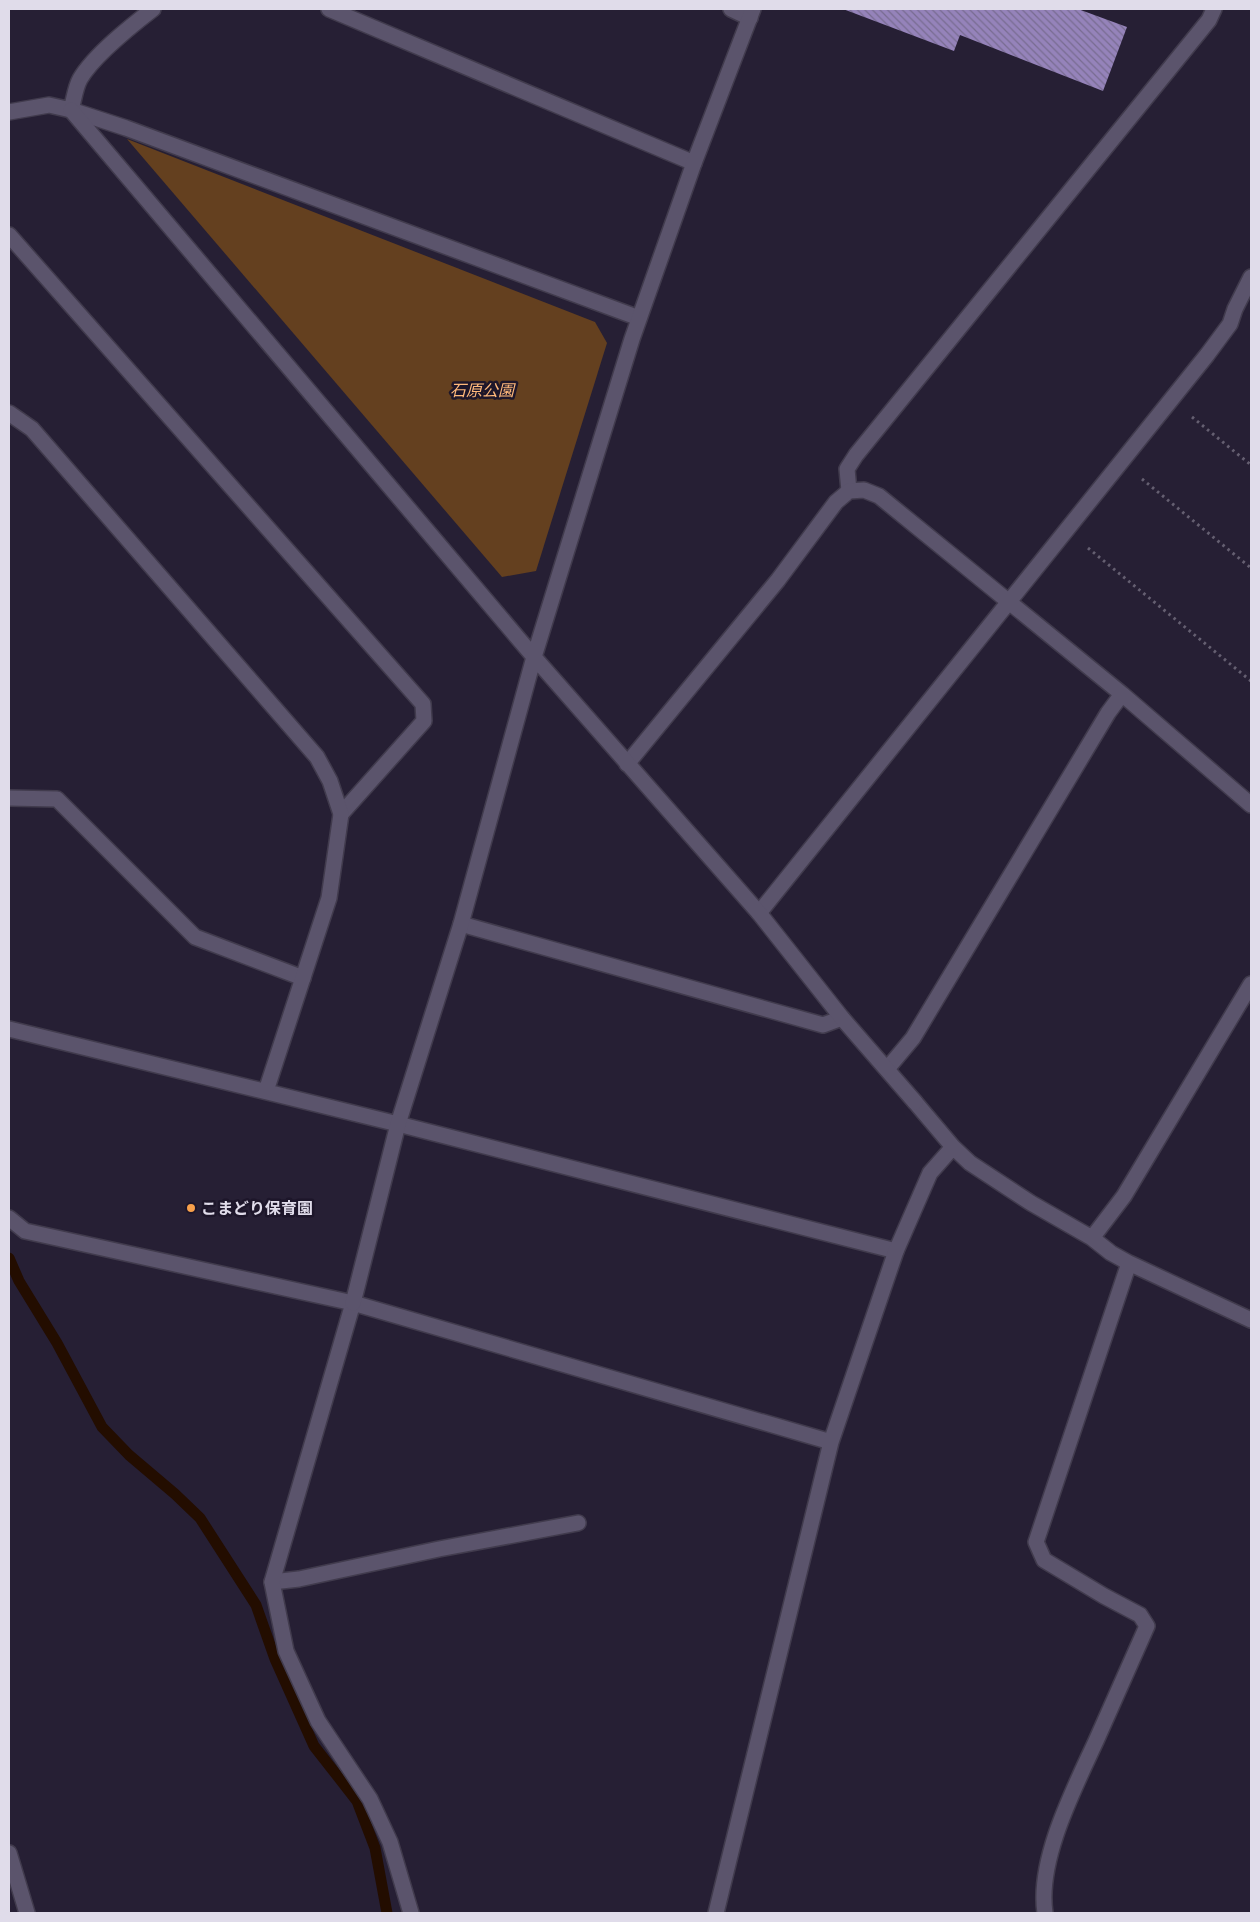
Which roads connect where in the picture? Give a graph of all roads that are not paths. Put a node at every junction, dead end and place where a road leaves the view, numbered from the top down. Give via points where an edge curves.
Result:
1 (153, 9) edge
2 (329, 9) edge
3 (731, 9) edge
4 (1214, 9) edge
5 (752, 13) edge
6 (71, 110) junction
7 (9, 112) edge
8 (694, 163) junction
9 (9, 234) edge
10 (1251, 277) edge
11 (639, 318) junction
12 (9, 412) edge
13 (849, 491) junction
14 (1008, 602) junction
15 (534, 657) junction
16 (1122, 694) junction
17 (627, 764) junction
18 (9, 798) edge
19 (1251, 805) edge
20 (341, 814) junction
21 (759, 913) junction
22 (460, 924) junction
23 (303, 978) junction
24 (1251, 984) edge
25 (842, 1018) junction
26 (9, 1028) edge
27 (888, 1069) junction
28 (266, 1091) junction
29 (398, 1124) junction
30 (953, 1148) junction
31 (9, 1218) edge
32 (1092, 1238) junction
33 (896, 1251) junction
34 (1129, 1263) junction
35 (353, 1303) junction
36 (1251, 1320) edge
37 (831, 1442) junction
38 (578, 1523) dead end
39 (272, 1582) junction
40 (9, 1853) edge
41 (27, 1913) edge
42 (411, 1913) edge
43 (716, 1913) edge
44 (1045, 1913) edge

1 - 6 street via 99,56 79,80
2 - 8 street
3 - 5 street
4 - 13 street via 1203,28 856,455 847,469
5 - 8 street
6 - 7 street via 49,105
6 - 11 street
6 - 15 street
8 - 11 street
9 - 20 street via 423,704 424,721
10 - 14 street via 1230,324
11 - 15 street
12 - 20 street via 32,429 317,757 330,781
13 - 14 street via 864,490 879,496
13 - 17 street via 836,502 766,595
14 - 16 street
14 - 21 street
15 - 17 street
15 - 22 street
16 - 19 street
16 - 27 street via 1108,712 913,1038
17 - 21 street
18 - 23 street via 57,799 195,937
20 - 23 street via 329,898
21 - 25 street
22 - 25 street via 824,1025
22 - 29 street
23 - 28 street
24 - 32 street via 1124,1196
25 - 27 street
26 - 28 street
27 - 30 street
28 - 29 street
29 - 33 street
29 - 35 street
30 - 32 street via 985,1174
30 - 33 street via 930,1173
31 - 35 street via 25,1231
32 - 34 street
33 - 37 street
34 - 36 street
34 - 44 street via 1036,1542 1044,1560 1140,1616 1147,1626 1052,1846 1042,1897
35 - 37 street
35 - 39 street
37 - 43 street
38 - 39 street
39 - 42 street via 286,1650 318,1721 374,1808 390,1842
40 - 41 street

